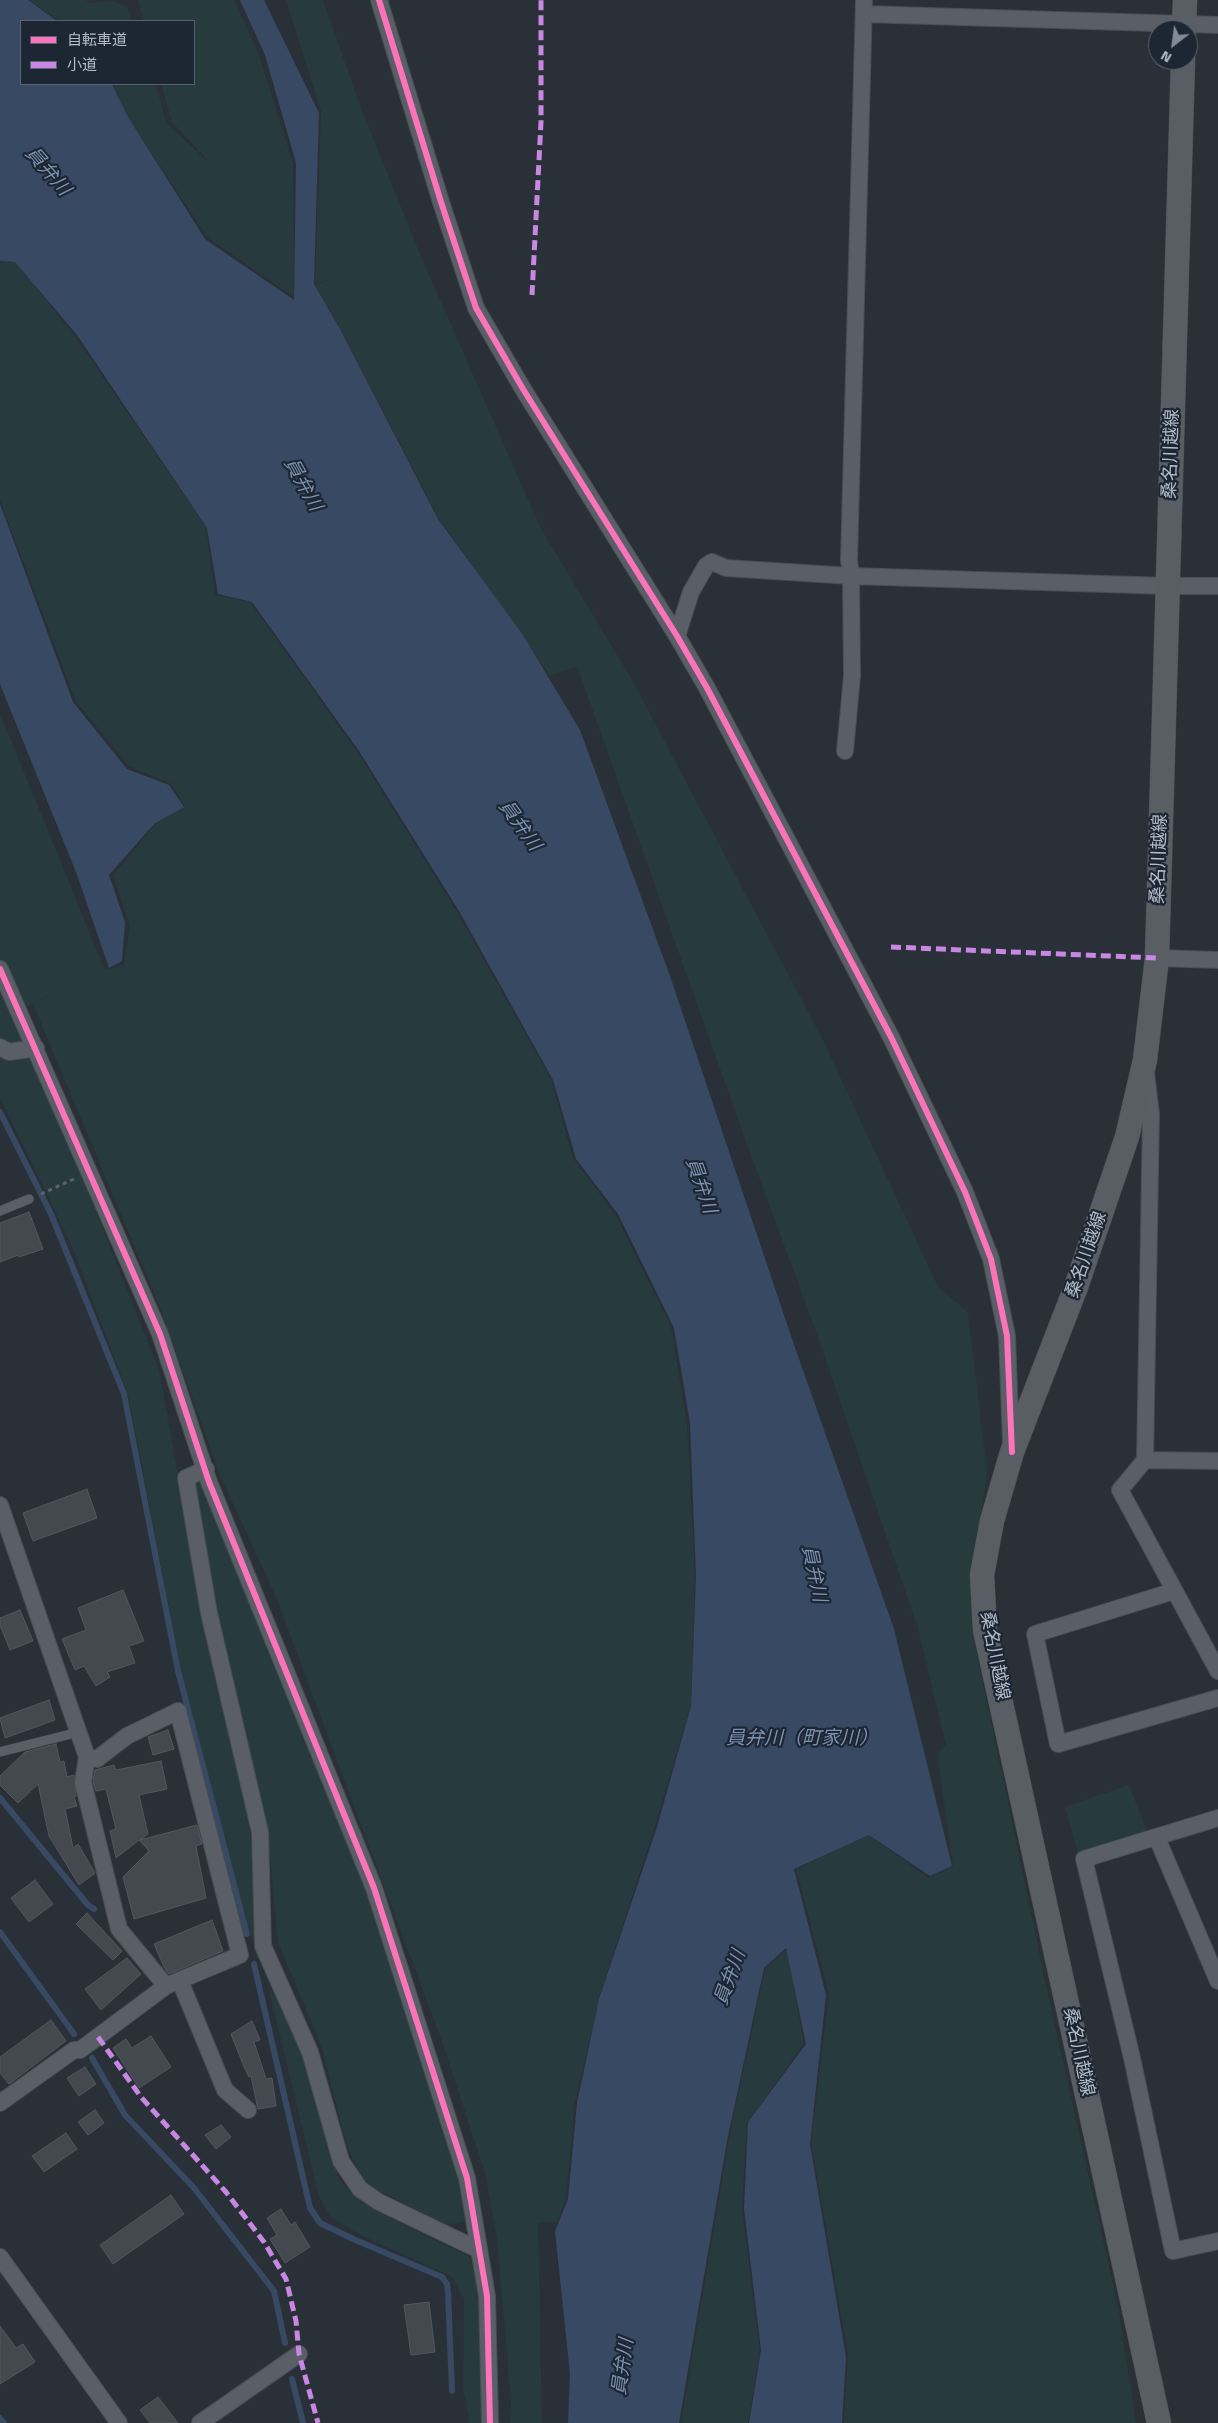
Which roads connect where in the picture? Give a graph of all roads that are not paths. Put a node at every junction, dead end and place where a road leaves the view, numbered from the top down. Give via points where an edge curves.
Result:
1 (379, 0) edge
2 (1185, 0) edge
3 (864, 7) edge
4 (1184, 20) edge
5 (1148, 25) edge
6 (1218, 25) edge
7 (1198, 26) edge
8 (1183, 70) edge
9 (851, 576) junction
10 (1168, 586) junction
11 (1218, 586) edge
12 (678, 636) junction
13 (845, 752) dead end
14 (1157, 958) junction
15 (1218, 960) edge
16 (0, 969) edge
17 (0, 1047) edge
18 (36, 1048) junction
19 (1145, 1060) junction
20 (28, 1199) dead end
21 (0, 1211) edge
22 (1012, 1452) junction
23 (1145, 1460) junction
24 (1218, 1461) edge
25 (206, 1469) junction
26 (0, 1505) edge
27 (1174, 1591) junction
28 (1218, 1671) edge
29 (1218, 1698) edge
30 (79, 1732) junction
31 (0, 1752) edge
32 (87, 1757) junction
33 (1218, 1818) edge
34 (1157, 1838) junction
35 (263, 1946) junction
36 (240, 1955) junction
37 (1218, 1981) edge
38 (173, 1984) junction
39 (0, 2103) edge
40 (248, 2110) dead end
41 (1218, 2241) edge
42 (479, 2250) junction
43 (0, 2257) edge
44 (299, 2354) dead end
45 (119, 2423) edge
46 (200, 2423) edge
47 (490, 2423) edge
48 (1159, 2423) edge

1 - 12 street via 476,308
2 - 4 main road
3 - 5 street
3 - 9 street
6 - 7 street
8 - 10 main road, 桑名川越線
9 - 10 street
9 - 12 street via 726,568 712,562 706,566 691,592
9 - 13 street via 852,676
10 - 11 street
10 - 14 main road, 桑名川越線
12 - 22 street via 892,1037 965,1192 991,1259 1007,1336
14 - 15 street
14 - 19 main road, 桑名川越線
16 - 18 street
17 - 18 street via 8,1052
18 - 25 street via 160,1334
19 - 22 main road, 桑名川越線 via 1126,1137 1076,1287
19 - 23 street via 1151,1114
20 - 21 lane
22 - 48 main road, 桑名川越線 via 992,1521 982,1575 985,1630
23 - 24 street
23 - 27 street via 1120,1490
25 - 35 street via 186,1478 209,1613 260,1832
25 - 42 street via 374,1888 467,2178
26 - 30 street
27 - 28 street
27 - 29 street via 1036,1634 1058,1744
30 - 31 lane
30 - 32 street
32 - 36 street via 97,1759 127,1736 178,1711
32 - 38 street via 83,1782 119,1928
33 - 34 street
34 - 37 street
34 - 41 street via 1084,1859 1132,2058 1173,2251
35 - 36 street
35 - 42 street via 310,2052 340,2161 360,2189 379,2202
36 - 38 street
38 - 39 street
38 - 40 street via 225,2090
42 - 47 street via 487,2296
43 - 45 street
44 - 46 street

